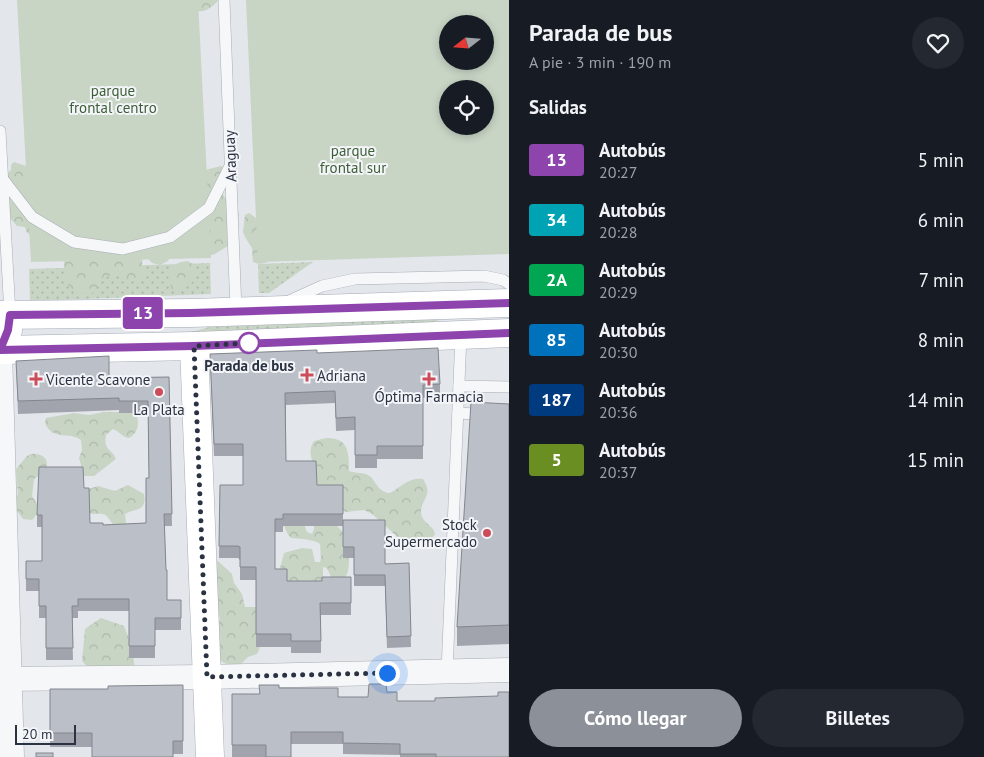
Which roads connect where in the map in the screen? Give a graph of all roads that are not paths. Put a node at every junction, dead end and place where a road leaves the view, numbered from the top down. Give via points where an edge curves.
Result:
1 (224, 0) edge
2 (0, 131) edge
3 (230, 167) junction
4 (2, 178) junction
5 (507, 287) edge
6 (236, 312) junction
7 (509, 333) edge
8 (3, 335) edge
9 (461, 335) junction
10 (194, 346) junction
11 (459, 386) junction
12 (509, 387) edge
13 (458, 413) junction
14 (509, 416) edge
15 (509, 670) edge
16 (446, 672) junction
17 (207, 677) junction
18 (5, 679) edge
19 (12, 757) edge
20 (210, 757) edge

1 - 3 lane, Araguay
2 - 4 lane
3 - 4 lane via 209,208 170,237 122,249 74,242 40,222 32,217
3 - 6 lane, Araguay
4 - 8 lane via 10,299
5 - 6 main road
6 - 8 main road
7 - 9 main road
8 - 10 main road
8 - 18 street
9 - 10 main road
9 - 11 lane
10 - 17 main road
11 - 12 lane
11 - 13 lane
13 - 14 lane
13 - 16 lane
15 - 16 street
16 - 17 street
17 - 18 street
17 - 20 main road
18 - 19 street

